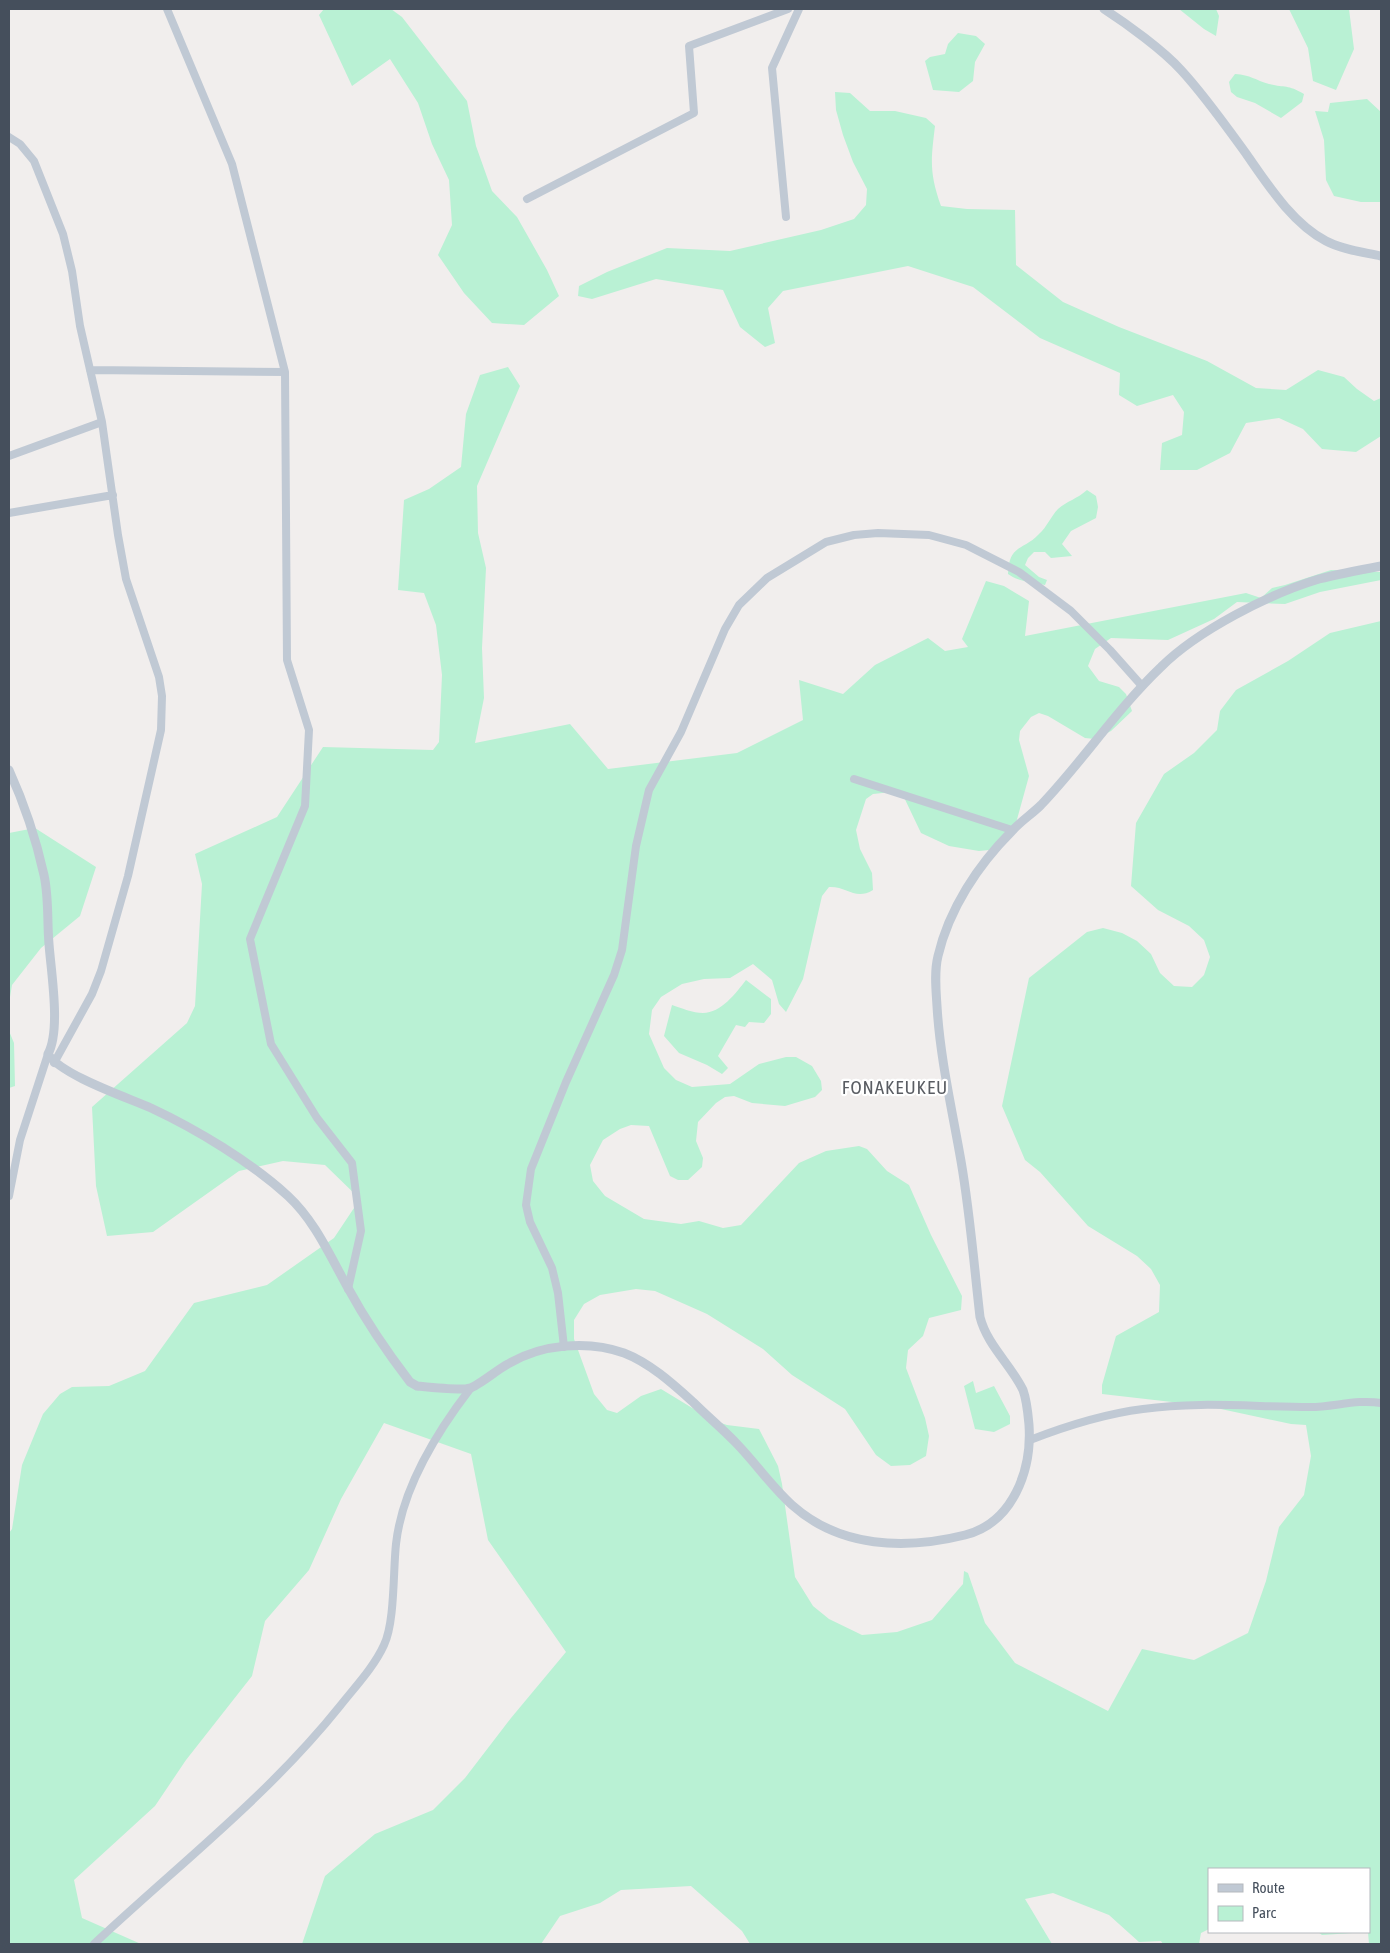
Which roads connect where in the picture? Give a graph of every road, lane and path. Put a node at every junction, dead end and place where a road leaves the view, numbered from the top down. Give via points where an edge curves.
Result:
1 (167, 9) edge
2 (788, 9) edge
3 (799, 9) edge
4 (1104, 9) edge
5 (9, 137) edge
6 (527, 199) dead end
7 (786, 217) dead end
8 (1381, 256) edge
9 (90, 370) junction
10 (285, 372) junction
11 (102, 422) junction
12 (9, 456) edge
13 (112, 495) junction
14 (9, 513) edge
15 (1381, 566) edge
16 (1142, 686) junction
17 (9, 770) edge
18 (854, 780) dead end
19 (1012, 830) junction
20 (48, 1054) junction
21 (54, 1063) junction
22 (9, 1196) edge
23 (348, 1289) junction
24 (564, 1347) junction
25 (470, 1389) junction
26 (1381, 1403) edge
27 (1030, 1440) junction
28 (94, 1944) edge

1 - 10 street via 232,164
2 - 6 street via 689,46 694,114
3 - 7 street via 772,68
4 - 8 street via 1182,71 1221,119 1260,176 1302,223 1342,248
5 - 9 street via 20,144 34,161 63,234
9 - 10 street
9 - 11 street
10 - 23 street via 287,660 309,730 305,806 250,939 271,1044 317,1118 352,1163 361,1231
11 - 12 street
11 - 13 street
13 - 14 street
13 - 21 street via 126,579 159,677 161,730 128,876 101,971
15 - 16 street via 1317,580 1241,613 1212,628 1175,654
16 - 19 street via 1041,805
16 - 24 street via 1072,611 1019,572 966,545 929,535 878,533 826,542 767,578 743,600 732,615 680,732 650,790 636,846 622,950 531,1169 526,1204 530,1222 552,1268
17 - 20 street via 21,796 47,896 54,1008
18 - 19 street
19 - 27 street via 976,873 956,907 938,956 936,989 942,1058 961,1163 980,1317 1022,1390 1027,1405
20 - 21 street
20 - 22 street via 20,1140
21 - 23 street via 184,1125 249,1165 288,1196 304,1214 320,1236
23 - 25 street via 410,1382 417,1386
24 - 25 street via 542,1350 513,1361
24 - 27 street via 607,1348 642,1361 698,1407 737,1444 791,1504 811,1520 869,1542 914,1543 980,1530 1000,1515 1019,1488
25 - 28 street via 456,1406 419,1470 409,1495 396,1542 389,1627 376,1658 318,1734 244,1809
26 - 27 street via 1370,1401 1327,1407 1250,1404 1144,1408 1063,1427

